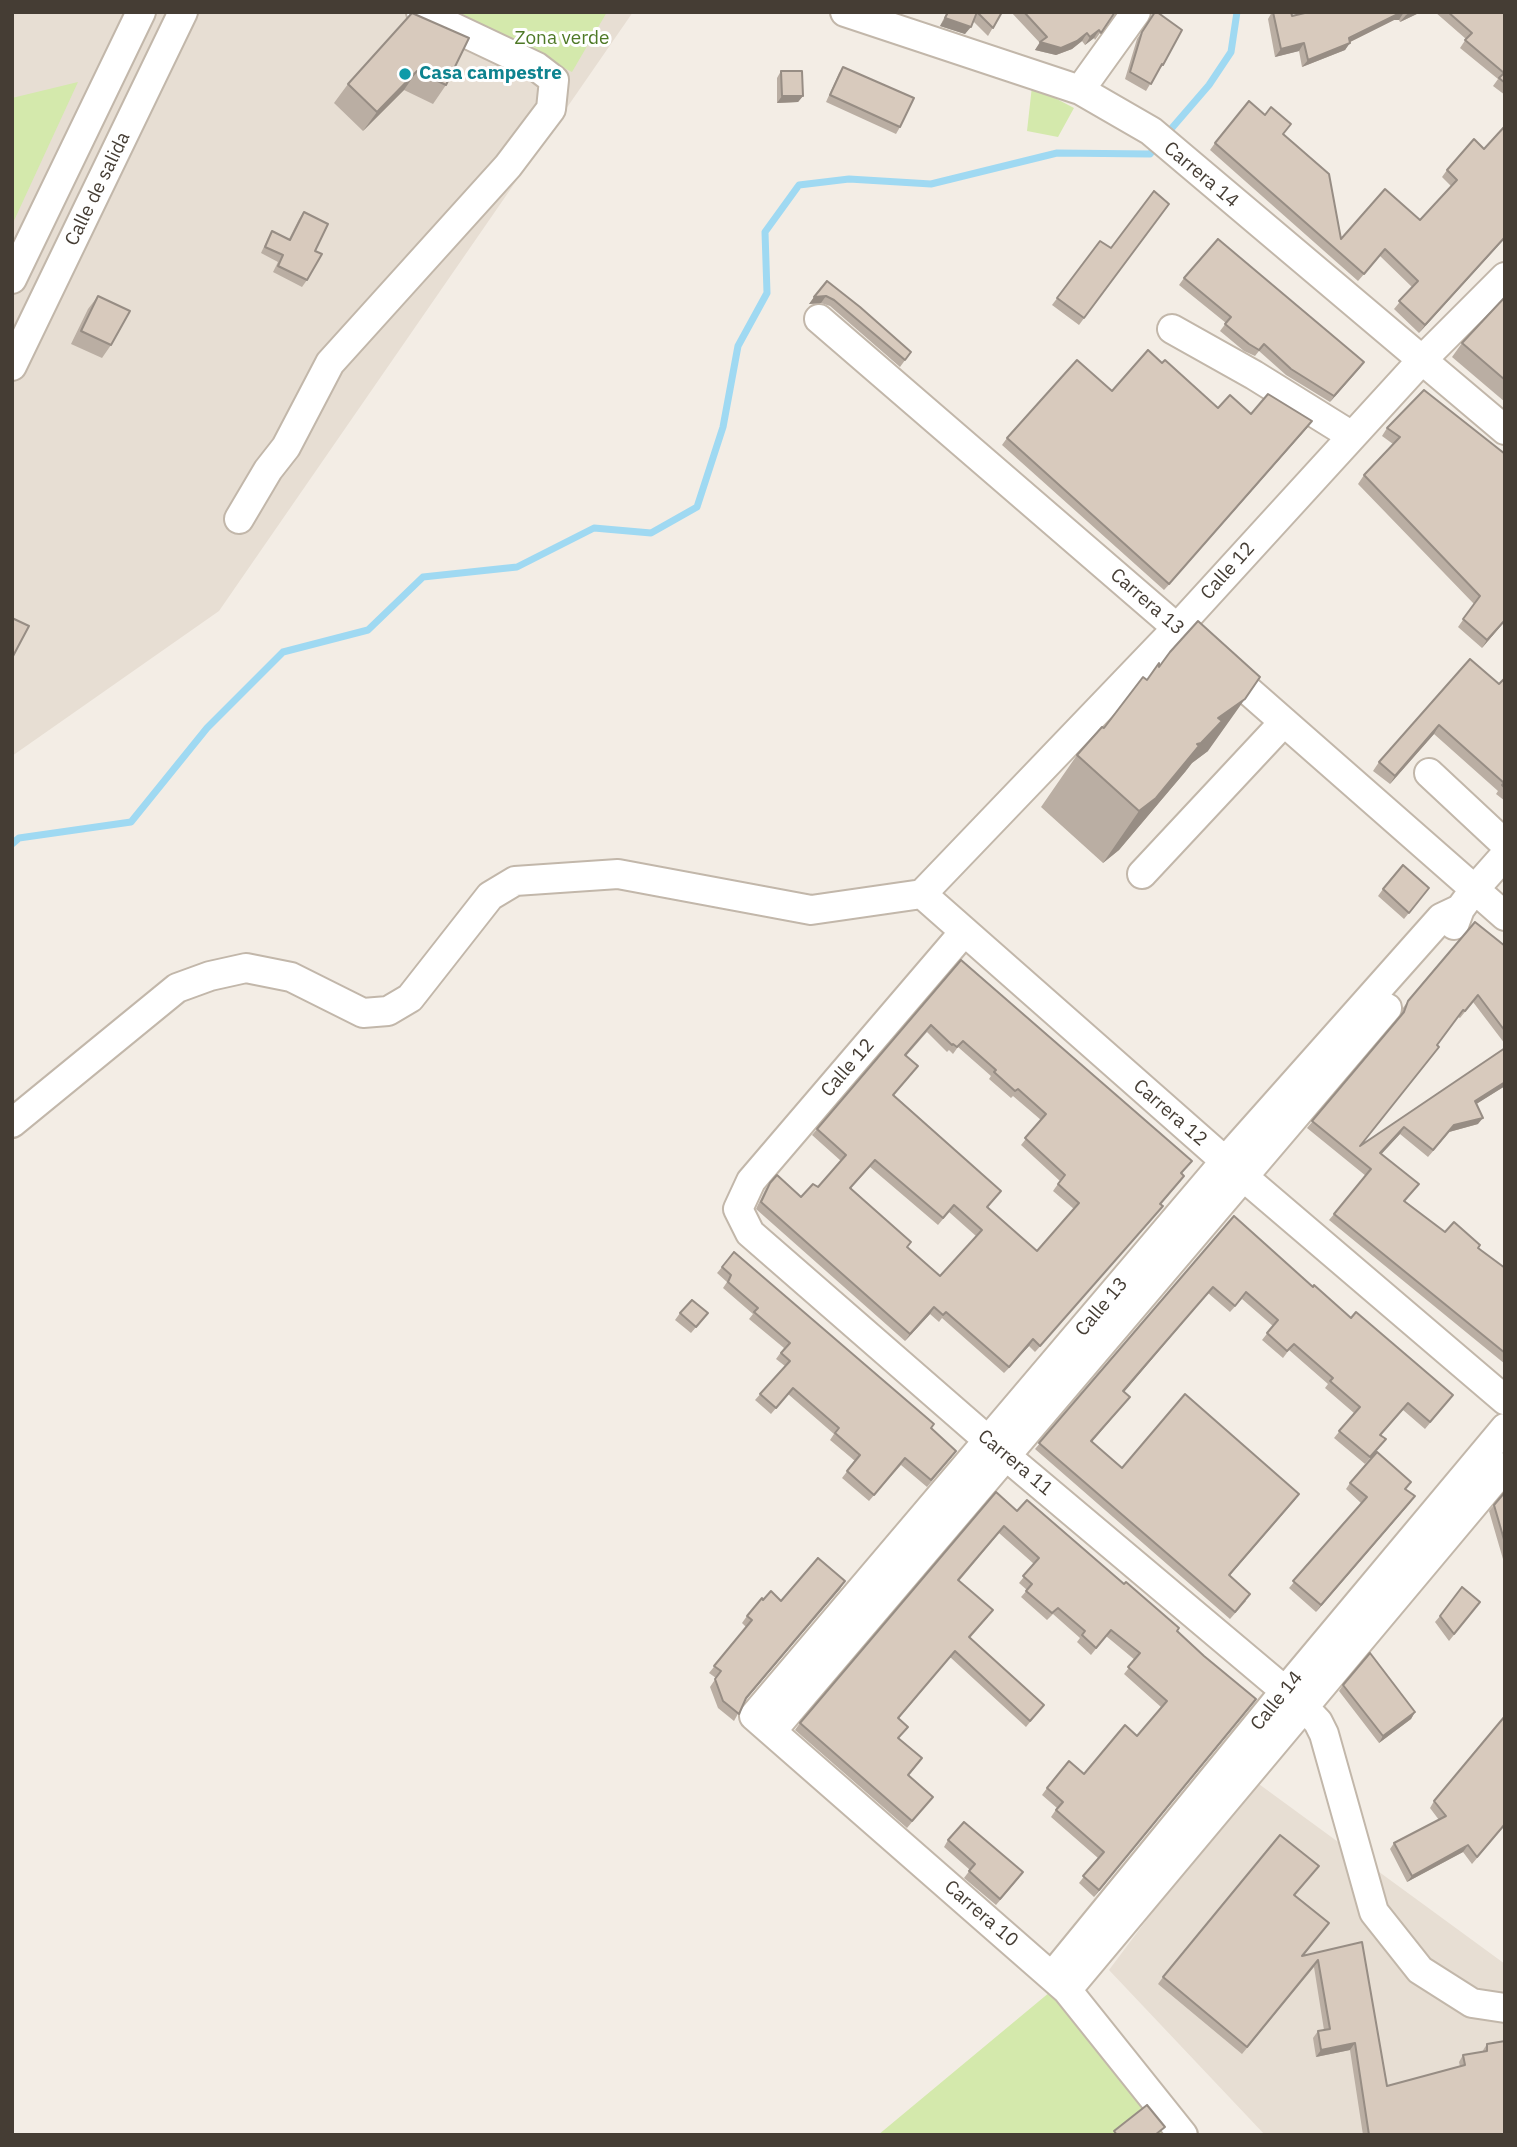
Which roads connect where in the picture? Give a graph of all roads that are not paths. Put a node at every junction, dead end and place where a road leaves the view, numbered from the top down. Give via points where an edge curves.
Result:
1 (141, 12) edge
2 (183, 12) edge
3 (421, 12) edge
4 (845, 12) edge
5 (1136, 12) edge
6 (1080, 90) junction
7 (1505, 277) edge
8 (12, 279) edge
9 (819, 319) dead end
10 (1172, 329) dead end
11 (1421, 361) junction
12 (12, 366) edge
13 (1505, 430) edge
14 (1352, 436) junction
15 (239, 519) dead end
16 (1177, 628) junction
17 (1284, 722) junction
18 (1429, 773) dead end
19 (1505, 844) edge
20 (1505, 855) edge
21 (1142, 874) dead end
22 (922, 894) junction
23 (1467, 900) junction
24 (1505, 916) edge
25 (964, 932) junction
26 (12, 1123) edge
27 (1234, 1169) junction
28 (738, 1209) joint
29 (1505, 1400) edge
30 (1505, 1428) edge
31 (997, 1449) junction
32 (1505, 1466) edge
33 (1294, 1698) junction
34 (763, 1724) joint
35 (1060, 1983) junction
36 (1505, 2008) edge
37 (1183, 2135) edge

1 - 8 street
2 - 12 street, Calle de salida
3 - 15 street via 537,67 554,80 551,109 508,166 330,363 286,447
4 - 6 street, Carrera 14
5 - 6 street
6 - 11 street, Carrera 14 via 1150,131
7 - 11 street, Calle 12
9 - 16 street, Carrera 13
10 - 14 street
11 - 13 street, Carrera 14
11 - 14 street, Calle 12
14 - 16 street, Calle 12
16 - 17 street, Carrera 13
16 - 22 street, Calle 12
17 - 21 street
17 - 23 street, Carrera 13
18 - 19 street
20 - 23 street, Calle 13
22 - 25 street, Carrera 12
22 - 26 street via 811,910 618,874 515,881 490,896 411,998 388,1011 363,1013 291,977 246,968 210,976 177,988
23 - 24 street, Carrera 13
23 - 27 street, Calle 13 via 1441,918
25 - 27 street, Carrera 12
25 - 28 street, Calle 12 via 751,1181
27 - 29 street, Carrera 12
27 - 31 street, Calle 13
28 - 31 street, Carrera 11 via 750,1233
30 - 33 street, Calle 14
31 - 33 street, Carrera 11
31 - 34 street, Calle 13
32 - 33 street, Calle 14
33 - 35 street, Calle 14
33 - 36 street, Carrera 11 via 1324,1734 1374,1912 1420,1970 1472,2003
34 - 35 street, Carrera 10
35 - 37 street, Carrera 10

